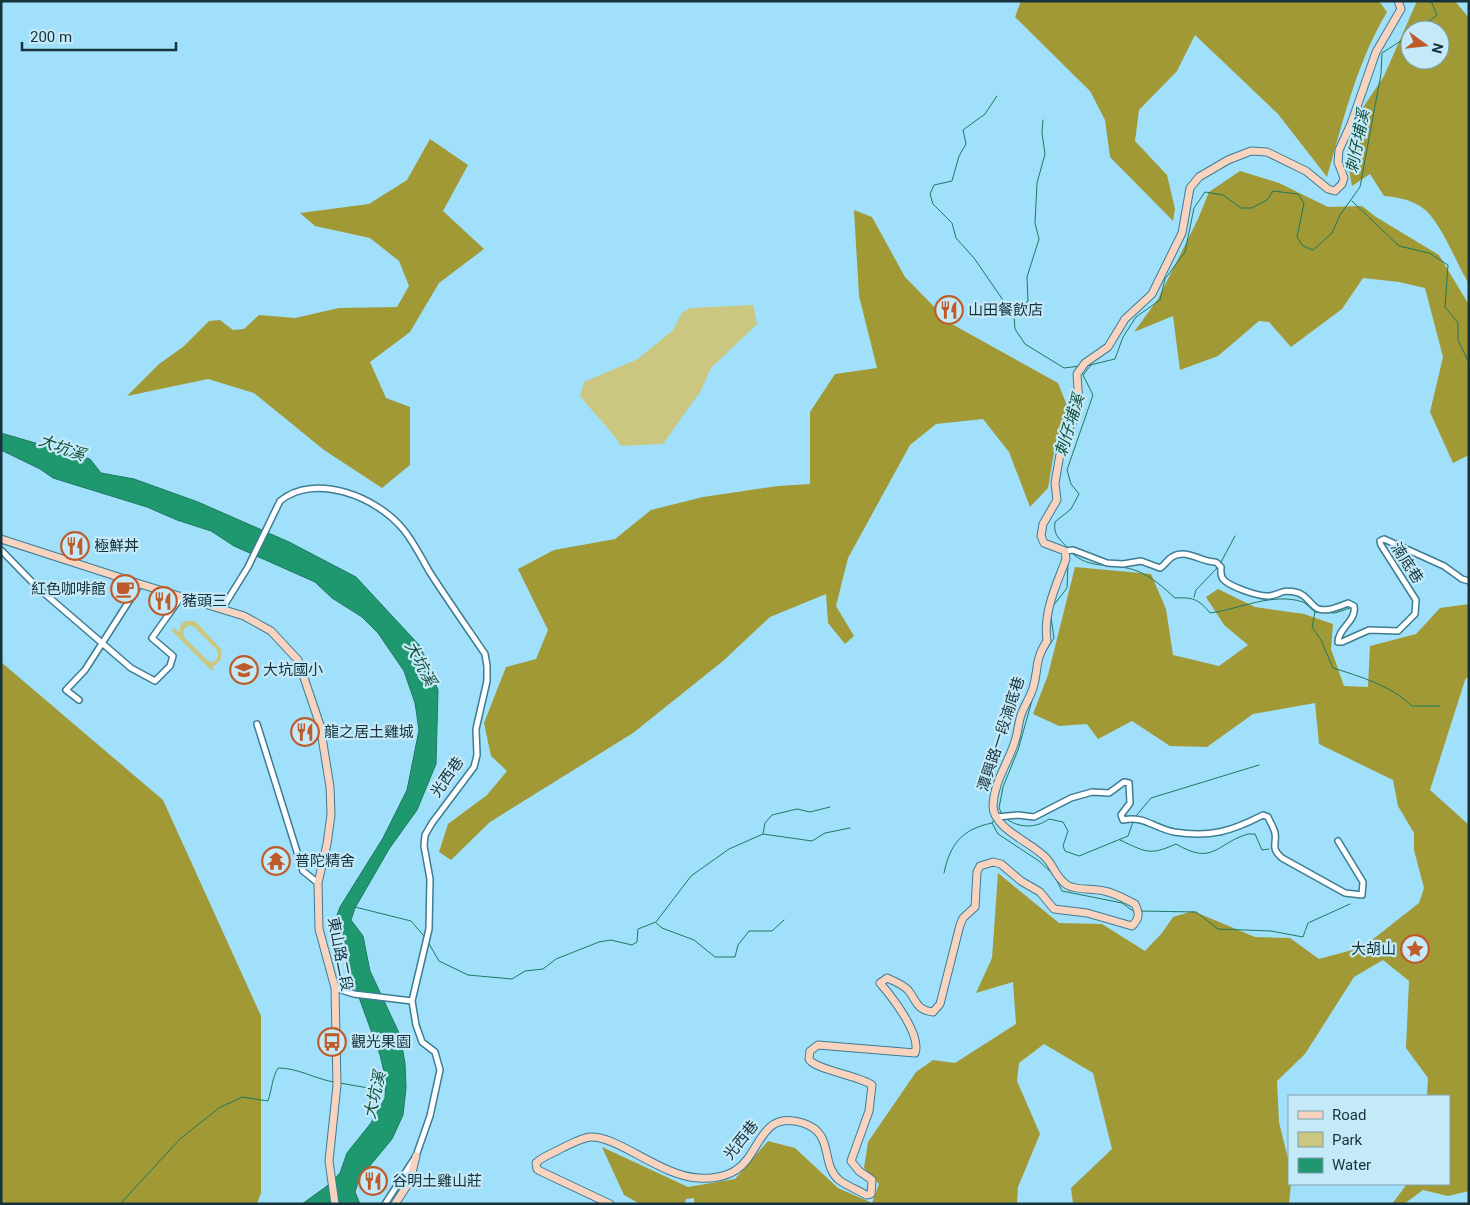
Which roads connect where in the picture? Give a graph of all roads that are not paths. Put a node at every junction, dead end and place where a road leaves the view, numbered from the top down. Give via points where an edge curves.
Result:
1 (1398, 1) edge
2 (1, 538) edge
3 (1, 550) edge
4 (1065, 551) junction
5 (1469, 581) edge
6 (140, 584) junction
7 (180, 597) junction
8 (222, 609) junction
9 (102, 643) junction
10 (79, 700) dead end
11 (257, 724) dead end
12 (997, 817) junction
13 (1338, 841) dead end
14 (318, 884) junction
15 (335, 988) junction
16 (412, 1001) junction
17 (416, 1156) junction
18 (335, 1204) edge
19 (385, 1204) edge
20 (395, 1204) edge
21 (610, 1204) edge

1 - 4 street via 1400,9 1376,52 1339,150 1338,162 1344,178 1335,191 1306,171 1267,152 1251,151 1199,177 1190,188 1182,233 1152,294 1125,319 1108,347 1085,363 1078,374 1077,415 1063,437 1055,483 1057,500 1043,524 1041,536 1044,544
2 - 6 street, 東山路二段
3 - 9 street via 36,587
4 - 5 street, 湳底巷 via 1074,550 1107,563 1141,561 1160,568 1173,556 1189,554 1206,562 1216,562 1224,580 1246,592 1269,596 1280,591 1304,594 1317,609 1329,611 1348,603 1354,606 1355,612 1338,636 1338,642 1368,630 1398,632 1414,614 1416,600 1381,545 1384,539
4 - 12 street, 潭興路一段湳底巷 via 1066,559 1048,607 1047,642 1039,653 1030,698 1021,714 1015,742 997,782 993,808
6 - 7 street, 東山路二段
6 - 9 street
7 - 8 street, 東山路二段
7 - 9 street via 152,638 173,656 170,666 154,681 131,668
8 - 14 street, 東山路二段 via 259,622 298,660 324,745 330,787 330,824
8 - 16 street, 光西巷 via 248,567 280,501 289,494 306,489 326,489 378,507 404,529 485,654 487,681 476,729 474,766 425,835 430,879 429,929
9 - 10 street via 85,670 66,690
11 - 14 street via 303,871
12 - 13 street via 1034,817 1071,798 1092,792 1109,793 1124,782 1130,783 1130,803 1121,815 1123,820 1135,817 1174,832 1207,834 1226,832 1263,815 1268,818 1275,834 1273,844 1276,853 1282,858 1345,892 1362,895 1363,882
12 - 21 street, 光西巷 via 1008,830 1046,858 1066,884 1105,891 1135,904 1139,916 1132,926 1087,913 1054,909 1040,892 1020,881 1002,864 994,862 980,866 975,907 960,925 940,1004 933,1012 924,1011 917,1006 908,990 898,983 887,978 880,983 894,999 917,1041 915,1053 818,1045 810,1051 809,1059 814,1064 872,1085 869,1110 851,1161 872,1180 871,1194 866,1195 839,1180 815,1128 801,1122 780,1120 759,1138 739,1168 720,1176 678,1176 617,1145 593,1137 572,1143 536,1163 540,1171
14 - 15 street, 東山路二段 via 319,929
15 - 16 street via 354,994
15 - 18 street, 東山路二段 via 337,1085 328,1161
16 - 17 street, 光西巷 via 422,1042 435,1052 440,1070 430,1116
17 - 19 street, 光西巷
17 - 20 street, 光西巷 via 410,1181

